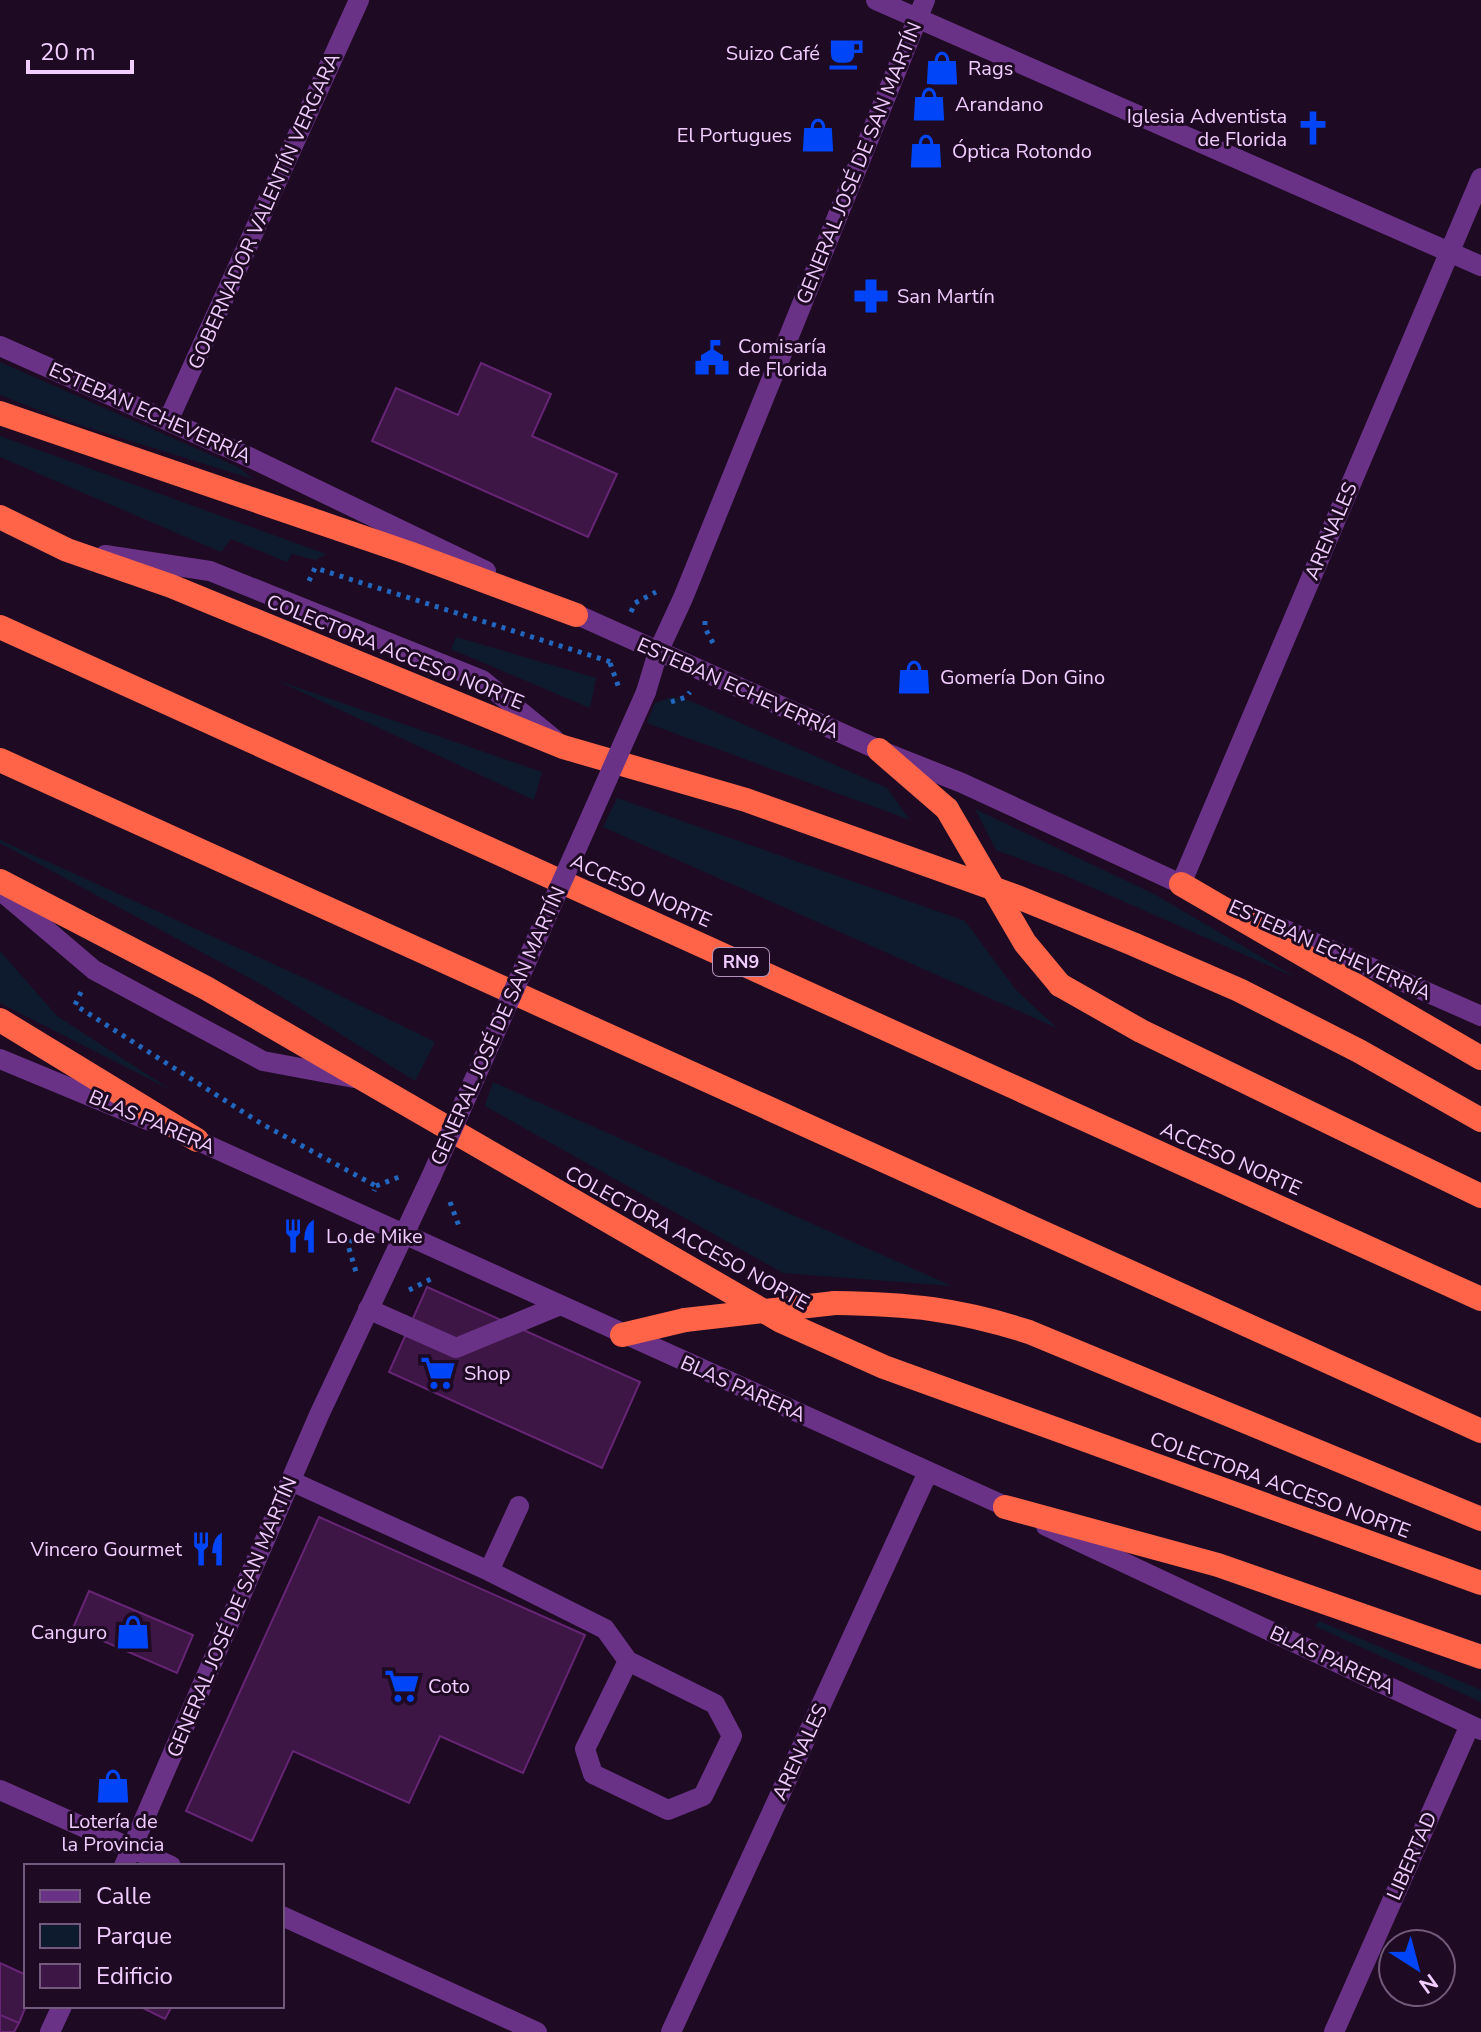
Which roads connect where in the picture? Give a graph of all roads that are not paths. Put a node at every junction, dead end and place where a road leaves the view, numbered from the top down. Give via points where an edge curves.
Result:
1 (359, 0) edge
2 (876, 0) edge
3 (921, 9) edge
4 (1481, 178) edge
5 (1448, 253) junction
6 (1481, 266) edge
7 (0, 346) edge
8 (0, 413) edge
9 (168, 421) junction
10 (0, 517) edge
11 (576, 615) junction
12 (0, 627) edge
13 (658, 652) junction
14 (879, 750) junction
15 (0, 760) edge
16 (0, 881) edge
17 (1181, 884) junction
18 (0, 890) edge
19 (1480, 1013) edge
20 (0, 1020) edge
21 (1481, 1058) edge
22 (0, 1059) edge
23 (365, 1080) junction
24 (1481, 1120) edge
25 (197, 1140) junction
26 (1481, 1196) edge
27 (402, 1235) junction
28 (1481, 1299) edge
29 (558, 1306) junction
30 (368, 1309) junction
31 (622, 1335) junction
32 (1481, 1431) edge
33 (928, 1472) junction
34 (291, 1481) junction
35 (519, 1506) dead end
36 (1005, 1507) junction
37 (1481, 1519) edge
38 (489, 1571) junction
39 (1481, 1583) edge
40 (1481, 1657) edge
41 (628, 1661) junction
42 (1475, 1727) edge
43 (0, 1790) edge
44 (128, 1857) edge
45 (161, 1864) edge
46 (284, 1917) edge
47 (61, 2008) edge
48 (50, 2032) edge
49 (537, 2032) edge
50 (671, 2032) edge
51 (1334, 2032) edge

1 - 9 street, GOBERNADOR VALENTÍN VERGARA
2 - 3 street
3 - 5 street
3 - 13 street, GENERAL JOSÉ DE SAN MARTÍN
4 - 5 street, ARENALES
5 - 6 street
5 - 17 street, ARENALES
7 - 9 street, ESTEBAN ECHEVERRÍA
8 - 11 highway
9 - 11 street, ESTEBAN ECHEVERRÍA
10 - 24 highway, COLECTORA ACCESO NORTE via 67,550 185,591 563,747 746,800 1105,932 1239,990
11 - 13 street, ESTEBAN ECHEVERRÍA
12 - 28 highway, ACCESO NORTE / RN9
13 - 14 street, ESTEBAN ECHEVERRÍA
13 - 27 street, GENERAL JOSÉ DE SAN MARTÍN, bridge via 646,692
14 - 17 street, ESTEBAN ECHEVERRÍA
14 - 26 highway, bridge via 947,809 1025,943 1060,985 1141,1031
15 - 32 highway
16 - 23 highway, COLECTORA ACCESO NORTE via 206,988
17 - 19 street, ESTEBAN ECHEVERRÍA
17 - 21 highway
18 - 23 street via 94,970 263,1061
20 - 25 highway
22 - 25 street, BLAS PARERA
23 - 39 highway, COLECTORA ACCESO NORTE via 793,1327 884,1367
25 - 27 street, BLAS PARERA
27 - 29 street, BLAS PARERA
27 - 30 street, GENERAL JOSÉ DE SAN MARTÍN
29 - 30 street via 456,1348
29 - 31 street, BLAS PARERA
30 - 34 street, GENERAL JOSÉ DE SAN MARTÍN
31 - 33 street, BLAS PARERA
31 - 37 highway, bridge via 685,1320 835,1303 898,1304 984,1317
33 - 36 street, BLAS PARERA
33 - 50 street, ARENALES
34 - 38 street
34 - 44 street, GENERAL JOSÉ DE SAN MARTÍN
35 - 38 street
36 - 40 highway via 1218,1565
36 - 42 street, BLAS PARERA
38 - 41 street via 605,1629
41 - 41 street via 715,1704 732,1736 703,1796 668,1810 593,1774 585,1749
42 - 51 street, LIBERTAD
43 - 44 street
44 - 45 street
46 - 49 street
47 - 48 street

